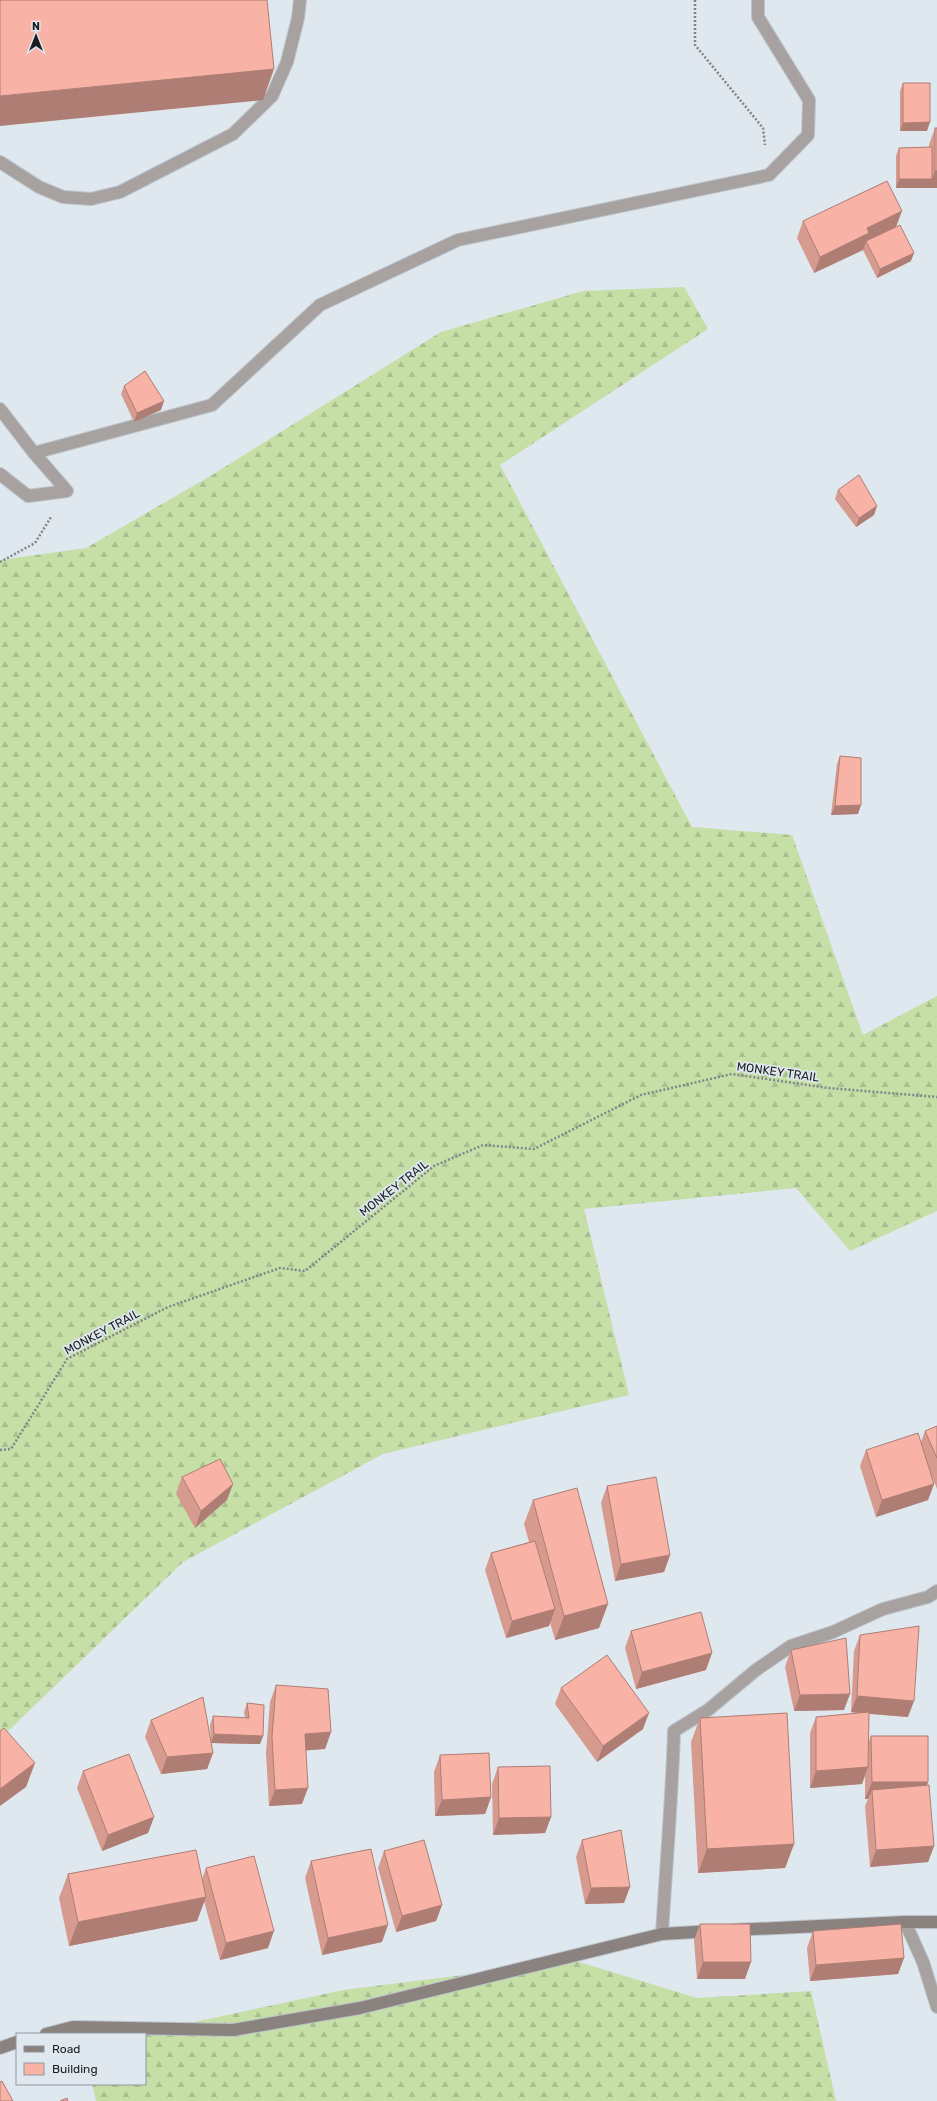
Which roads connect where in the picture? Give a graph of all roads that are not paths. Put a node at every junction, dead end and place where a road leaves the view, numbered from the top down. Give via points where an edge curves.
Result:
1 (300, 0) edge
2 (758, 0) edge
3 (0, 162) edge
4 (0, 409) edge
5 (34, 453) junction
6 (0, 474) edge
7 (937, 1591) edge
8 (905, 1922) junction
9 (937, 1922) edge
10 (662, 1934) junction
11 (937, 2007) edge
12 (50, 2033) edge
13 (16, 2042) edge
14 (0, 2048) edge

1 - 3 street via 287,62 272,96 233,134 120,192 91,199 63,197 39,188
2 - 5 street via 758,17 809,100 808,135 769,175 458,240 320,305 212,405
4 - 5 street
5 - 6 street via 67,491 28,496
7 - 10 street via 928,1597 884,1609 833,1632 791,1646 756,1670 708,1710 674,1731 672,1806 668,1830
8 - 9 main road
8 - 10 main road
8 - 11 street via 923,1962
10 - 12 main road via 360,2008 233,2030 73,2027
13 - 14 main road

